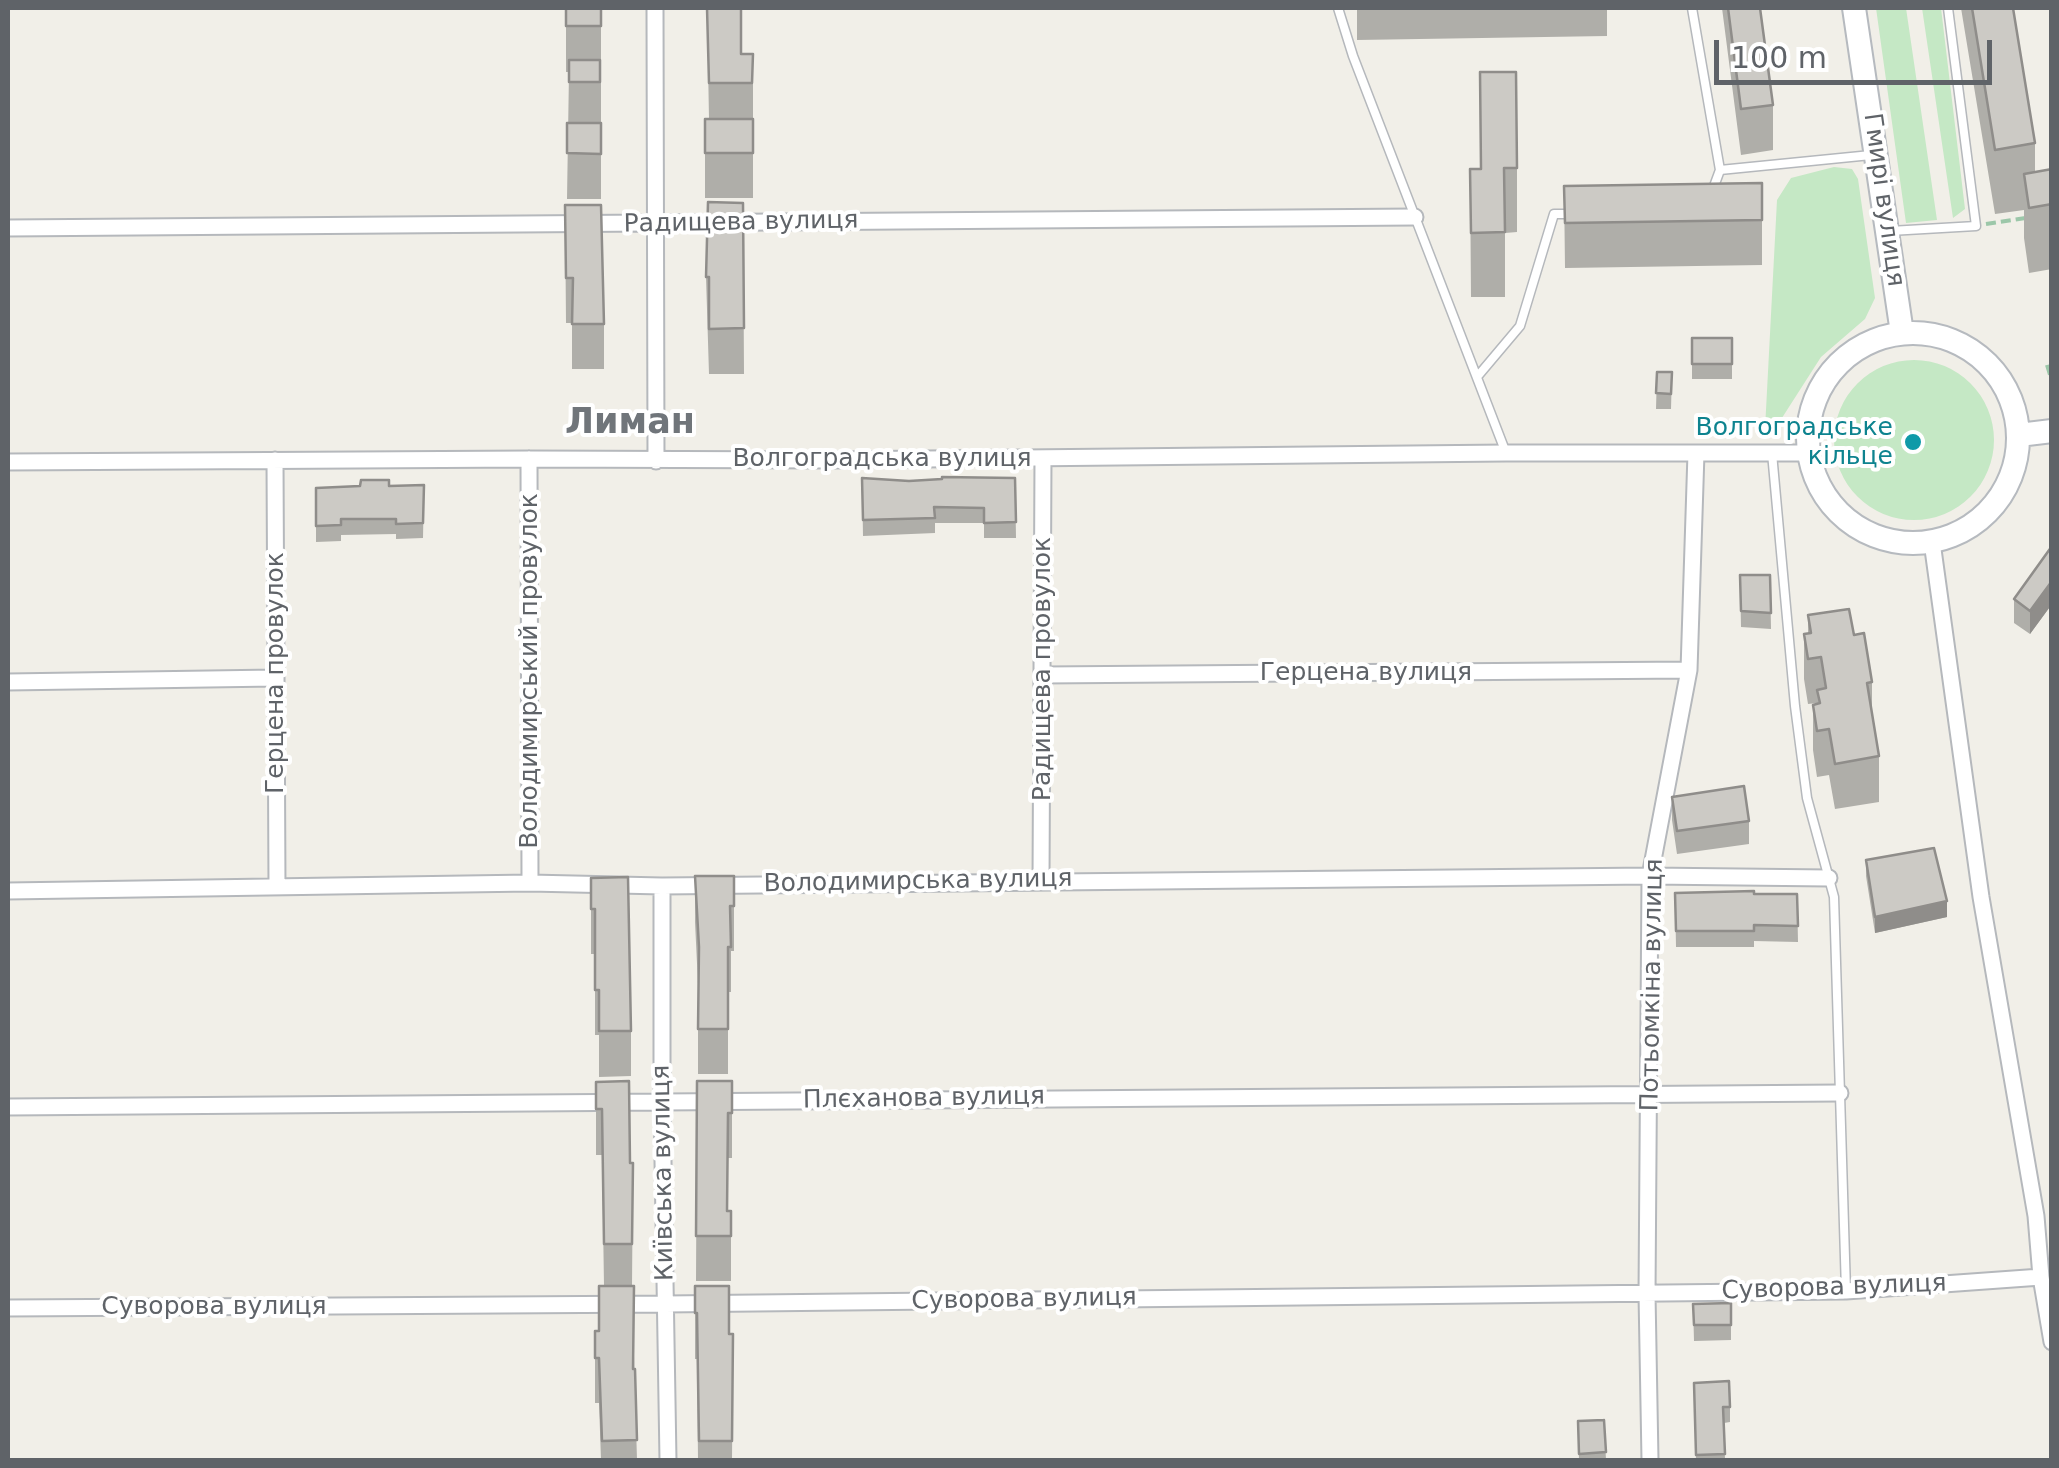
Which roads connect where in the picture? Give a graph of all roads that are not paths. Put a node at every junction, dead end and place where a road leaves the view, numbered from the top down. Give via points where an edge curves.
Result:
1 (655, 8) edge
2 (1338, 8) edge
3 (1692, 8) edge
4 (1854, 8) edge
5 (1948, 8) edge
6 (1876, 155) junction
7 (1720, 170) junction
8 (1710, 198) edge
9 (1573, 214) edge
10 (1416, 217) junction
11 (657, 224) junction
12 (8, 228) edge
13 (1887, 231) junction
14 (1902, 333) junction
15 (1478, 378) junction
16 (2052, 431) edge
17 (2019, 434) junction
18 (1506, 452) junction
19 (1696, 453) junction
20 (1772, 453) junction
21 (1810, 453) junction
22 (1043, 458) junction
23 (530, 459) junction
24 (275, 460) junction
25 (656, 461) junction
26 (8, 462) edge
27 (1932, 542) junction
28 (1689, 670) junction
29 (1043, 675) junction
30 (276, 678) junction
31 (8, 682) edge
32 (1650, 876) junction
33 (1829, 878) junction
34 (1042, 881) junction
35 (530, 883) junction
36 (277, 886) junction
37 (662, 886) junction
38 (8, 891) edge
39 (1650, 1093) junction
40 (1840, 1093) junction
41 (662, 1101) junction
42 (8, 1107) edge
43 (2044, 1214) edge
44 (2041, 1277) junction
45 (1846, 1291) junction
46 (1648, 1294) junction
47 (665, 1304) junction
48 (8, 1308) edge
49 (2052, 1342) edge
50 (668, 1460) edge
51 (1650, 1460) edge

1 - 11 street
2 - 10 lane
3 - 7 lane
4 - 6 street, Гмирі вулиця
5 - 13 lane via 1976,226
6 - 7 lane
6 - 13 street, Гмирі вулиця
7 - 8 lane
9 - 15 lane via 1554,214 1520,326
10 - 11 street, Радищева вулиця
10 - 15 lane
11 - 12 street, Радищева вулиця
11 - 25 street
13 - 14 street, Гмирі вулиця
14 - 17 street via 1937,335 1969,348 1995,371
14 - 21 street via 1864,344 1825,378 1813,402
15 - 18 lane
16 - 17 street
17 - 27 street via 2002,494 1984,516
18 - 19 street, Волгоградська вулиця
18 - 22 street, Волгоградська вулиця
19 - 20 street, Волгоградська вулиця
19 - 28 street, Потьомкіна вулиця
20 - 21 street, Волгоградська вулиця
20 - 33 lane via 1795,706 1808,798
21 - 27 street via 1826,498 1846,520 1872,536
22 - 25 street, Волгоградська вулиця
22 - 29 street, Радищева провулок
23 - 24 street, Волгоградська вулиця
23 - 25 street, Волгоградська вулиця
23 - 35 street, Володимирський провулок
24 - 26 street, Волгоградська вулиця
24 - 30 street, Герцена провулок
27 - 43 street via 1981,898
28 - 29 street, Герцена вулиця
28 - 32 street, Потьомкіна вулиця
29 - 34 street, Радищева провулок
30 - 31 street
30 - 36 street, Герцена провулок
32 - 33 street, Володимирська вулиця
32 - 34 street, Володимирська вулиця
32 - 39 street, Потьомкіна вулиця
33 - 40 lane
34 - 37 street, Володимирська вулиця
35 - 36 street, Володимирська вулиця
35 - 37 street, Володимирська вулиця
36 - 38 street, Володимирська вулиця
37 - 41 street, Київська вулиця
39 - 40 street, Плєханова вулиця
39 - 41 street, Плєханова вулиця
39 - 46 street, Потьомкіна вулиця
40 - 45 lane
41 - 42 street, Плєханова вулиця
41 - 47 street, Київська вулиця
43 - 44 street
44 - 45 street, Суворова вулиця
44 - 49 street
45 - 46 street, Суворова вулиця
46 - 47 street, Суворова вулиця
46 - 51 street, Потьомкіна вулиця
47 - 48 street, Суворова вулиця
47 - 50 street, Київська вулиця

